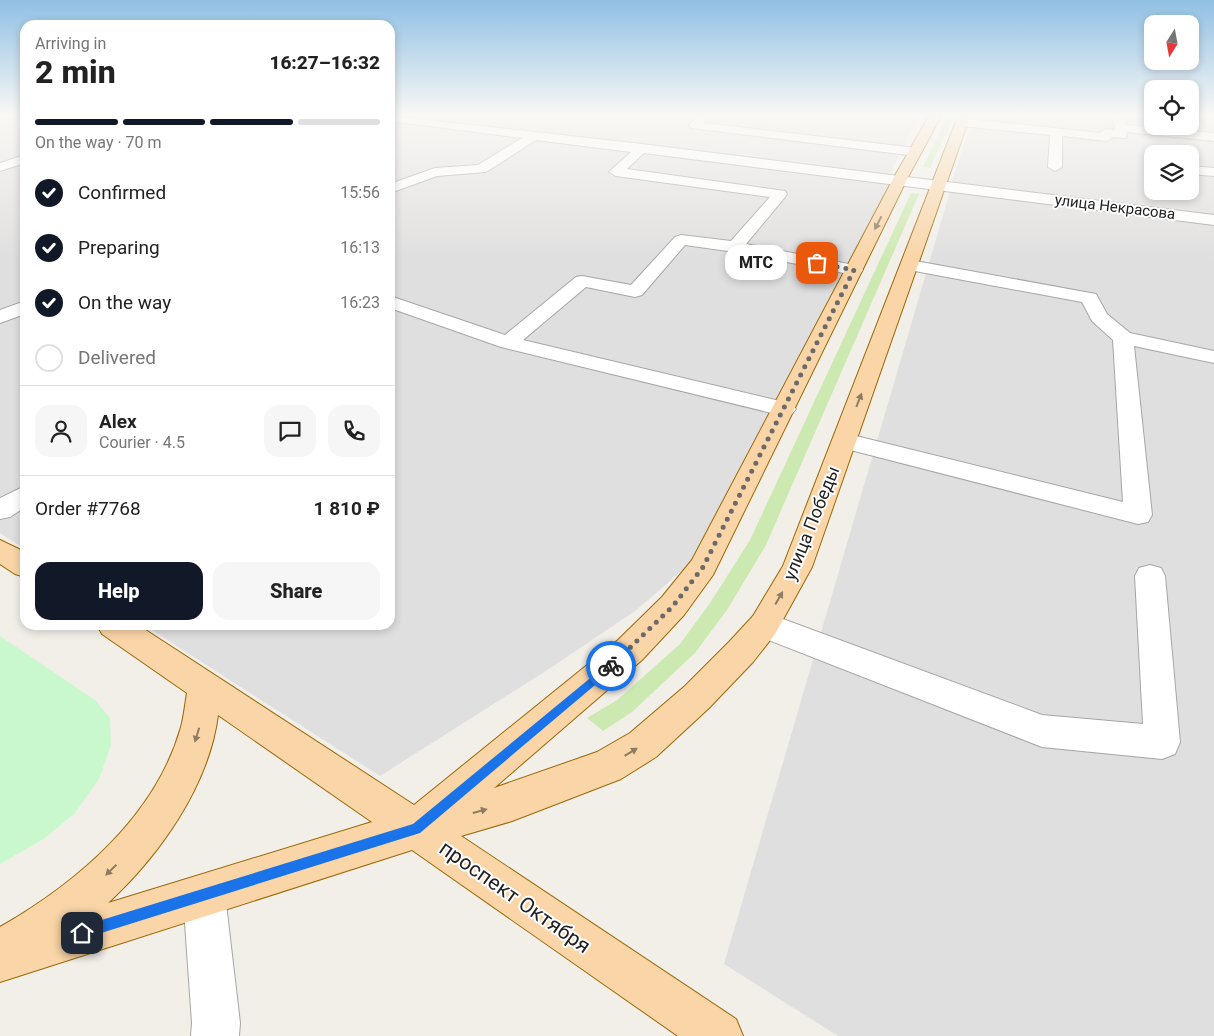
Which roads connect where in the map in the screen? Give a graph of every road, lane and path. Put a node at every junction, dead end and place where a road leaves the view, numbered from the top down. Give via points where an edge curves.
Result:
1 (488, 164) edge
2 (624, 164) edge
3 (778, 164) edge
4 (909, 164) edge
5 (946, 164) edge
6 (1199, 171) edge
7 (1214, 172) edge
8 (900, 179) junction
9 (939, 184) junction
10 (395, 187) edge
11 (1164, 200) edge
12 (1169, 214) junction
13 (1214, 220) edge
14 (735, 247) junction
15 (910, 265) junction
16 (854, 270) junction
17 (395, 304) edge
18 (20, 308) edge
19 (0, 317) edge
20 (1123, 338) junction
21 (508, 343) junction
22 (1214, 357) edge
23 (784, 409) junction
24 (844, 441) junction
25 (20, 499) edge
26 (0, 510) edge
27 (0, 550) edge
28 (20, 563) edge
29 (1150, 576) dead end
30 (764, 624) junction
31 (120, 630) edge
32 (205, 687) junction
33 (416, 829) junction
34 (204, 895) junction
35 (0, 951) edge
36 (0, 959) edge
37 (215, 1036) edge
38 (719, 1036) edge

1 - 10 street via 481,169 434,172
2 - 14 street via 616,172 780,194
3 - 8 street, улица Некрасова
4 - 8 main road, улица Победы
5 - 9 main road, улица Победы
6 - 7 street
8 - 9 street, улица Некрасова
8 -> 16 main road, улица Победы
9 - 12 street, улица Некрасова
9 - 15 main road, улица Победы
11 - 12 street
12 - 13 street, улица Некрасова
14 - 16 street
14 - 21 street via 681,240 635,291 582,281
15 - 20 street via 1089,298 1099,317
24 -> 15 main road, улица Победы
16 - 23 main road, улица Победы
17 - 21 street
18 - 19 street
20 - 22 street
20 - 24 street via 1138,515
21 - 23 street
23 - 33 main road, улица Победы via 703,567 673,606 630,650
30 -> 24 main road, улица Победы via 797,567
25 - 26 street
27 - 28 main road
29 - 30 street via 1162,742 1042,731
33 -> 30 main road, улица Победы via 512,802 608,766 643,745 697,697
31 - 32 main road, проспект Октября
32 - 33 main road, проспект Октября
32 -> 35 main road via 204,706 189,760 155,821 128,854 78,901
33 - 34 main road, улица Победы
33 - 38 main road, проспект Октября
34 - 36 main road, улица Победы
34 - 37 street

